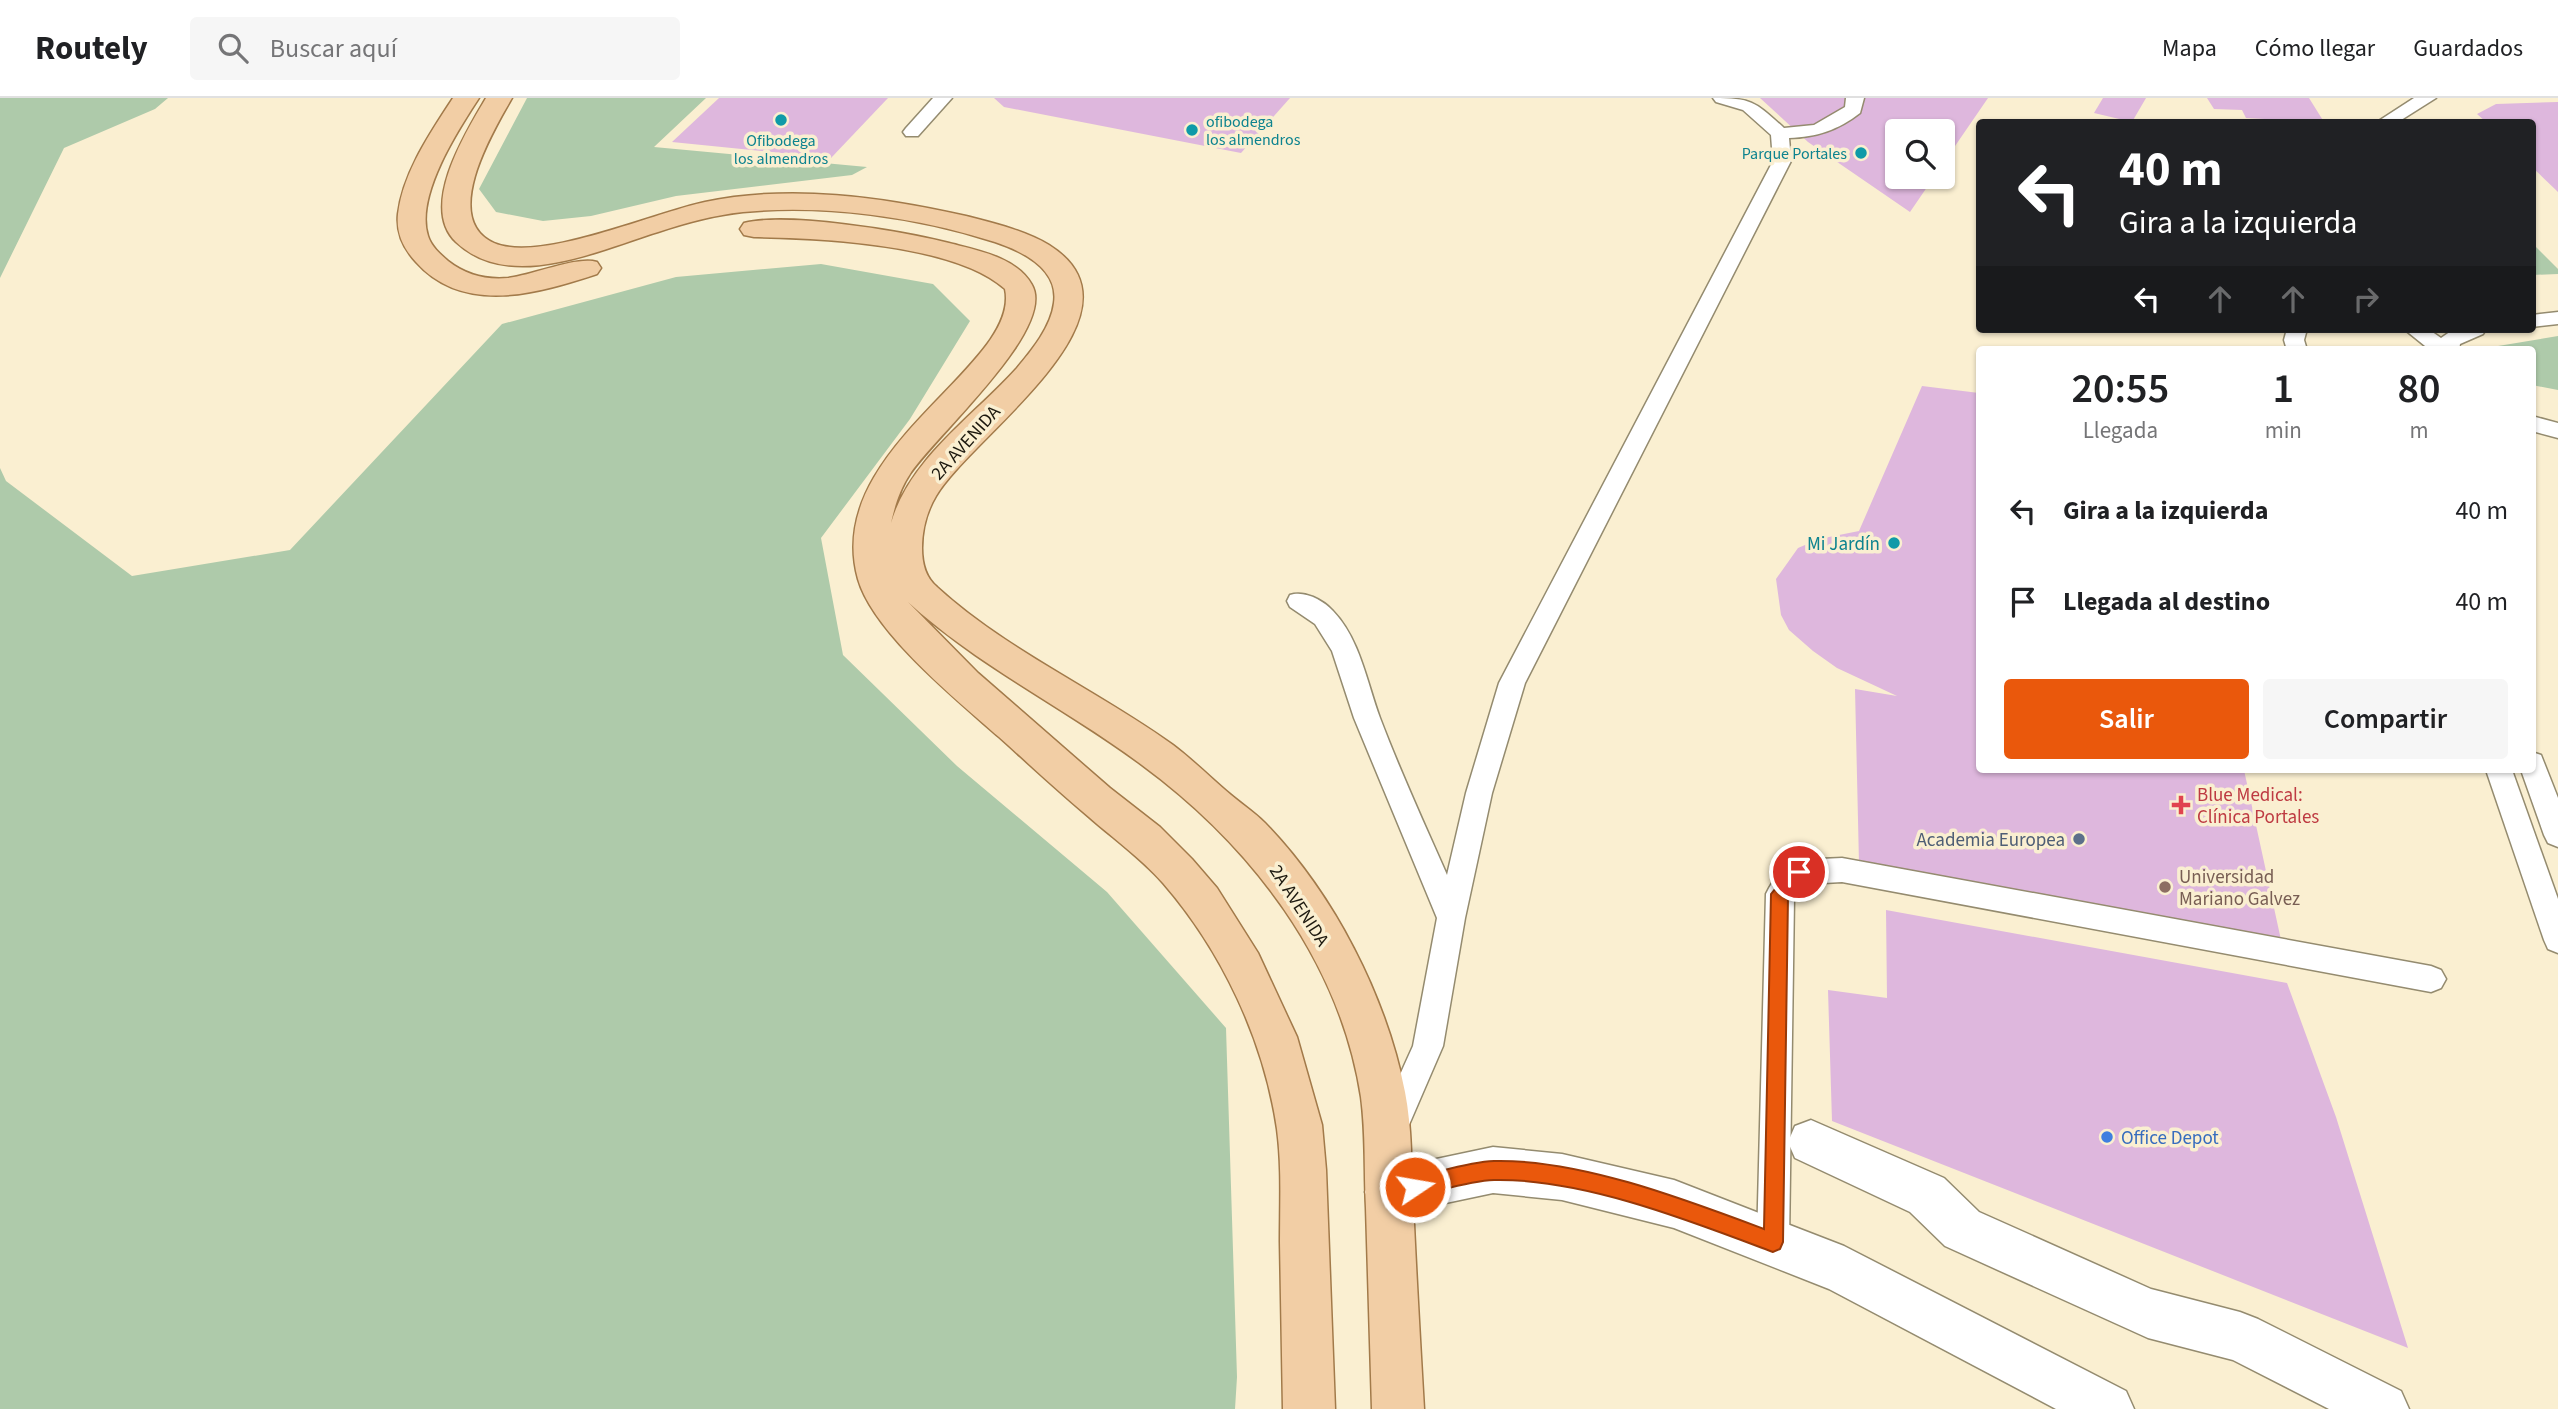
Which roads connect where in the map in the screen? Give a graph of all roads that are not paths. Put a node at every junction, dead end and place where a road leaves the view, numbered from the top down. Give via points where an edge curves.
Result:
1 (466, 98) edge
2 (499, 98) edge
3 (943, 98) edge
4 (1722, 98) edge
5 (1855, 98) edge
6 (2416, 101) edge
7 (2390, 119) edge
8 (912, 132) dead end
9 (1780, 133) junction
10 (2558, 307) edge
11 (2536, 310) edge
12 (2558, 318) edge
13 (2536, 321) edge
14 (2420, 333) edge
15 (2462, 333) edge
16 (2441, 346) edge
17 (2448, 346) edge
18 (2536, 406) edge
19 (2558, 411) edge
20 (2536, 424) edge
21 (2558, 430) edge
22 (1299, 601) dead end
23 (2501, 773) edge
24 (2536, 773) edge
25 (2558, 835) edge
26 (1451, 918) junction
27 (2558, 940) edge
28 (2431, 979) dead end
29 (1386, 1142) junction
30 (1811, 1142) dead end
31 (1389, 1192) junction
32 (1773, 1242) junction
33 (1309, 1409) edge
34 (1398, 1409) edge
35 (2108, 1409) edge
36 (2383, 1409) edge

1 - 33 main road, 2A AVENIDA via 428,164 411,228 416,245 436,267 466,283 515,286 682,240 786,228 852,234 958,254 1005,271 1020,288 1017,320 1003,341 913,447 883,491 873,538 877,585 890,607 984,702 1152,844 1198,898 1246,972 1265,1009 1297,1113
2 - 29 main road, 2A AVENIDA via 464,163 454,213 467,237 481,248 506,256 554,252 716,208 797,202 991,230 1032,247 1061,268 1072,300 1057,336 1016,387 944,460 915,503 904,538 913,587 956,626 1162,757 1251,835 1296,893 1345,977 1382,1085
3 - 8 lane
4 - 9 lane via 1749,106
5 - 9 lane via 1854,110 1833,126 1809,133
6 - 7 lane
9 - 26 lane via 1782,161 1768,192 1512,683 1479,793
10 - 11 lane
12 - 13 lane
14 - 16 lane
15 - 17 lane
18 - 19 lane
20 - 21 lane
22 - 26 lane via 1324,617 1344,649 1367,718
23 - 27 lane
24 - 25 lane
26 - 29 lane via 1429,1046
28 - 32 lane via 1842,870 1799,872 1780,894
29 - 31 main road, 2A AVENIDA
30 - 36 street via 1927,1195 1962,1229 2148,1313 2240,1337
31 - 32 street via 1493,1170 1562,1177 1674,1204
31 - 34 main road, 2A AVENIDA
32 - 35 street via 1844,1270

